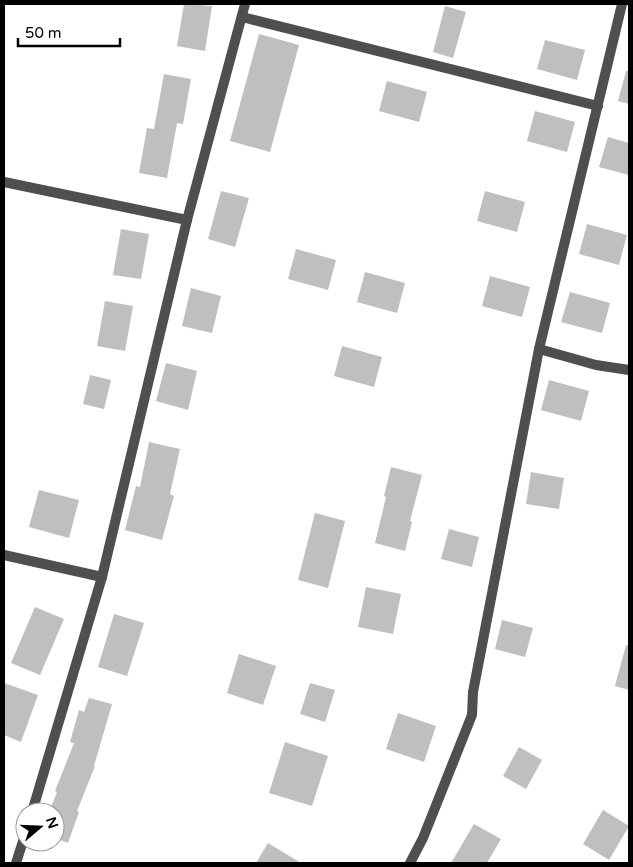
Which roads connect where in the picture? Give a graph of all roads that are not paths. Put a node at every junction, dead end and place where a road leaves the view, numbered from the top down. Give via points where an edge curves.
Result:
1 (245, 4) edge
2 (622, 4) edge
3 (242, 16) junction
4 (598, 106) junction
5 (4, 182) edge
6 (187, 220) junction
7 (539, 349) junction
8 (629, 370) edge
9 (4, 555) edge
10 (102, 577) junction
11 (35, 802) edge
12 (410, 863) edge

1 - 3 street
2 - 4 street
3 - 4 street
3 - 6 street
4 - 7 street
5 - 6 street
6 - 10 street
7 - 8 street
7 - 12 street via 473,692 472,715
9 - 10 street
10 - 11 street

